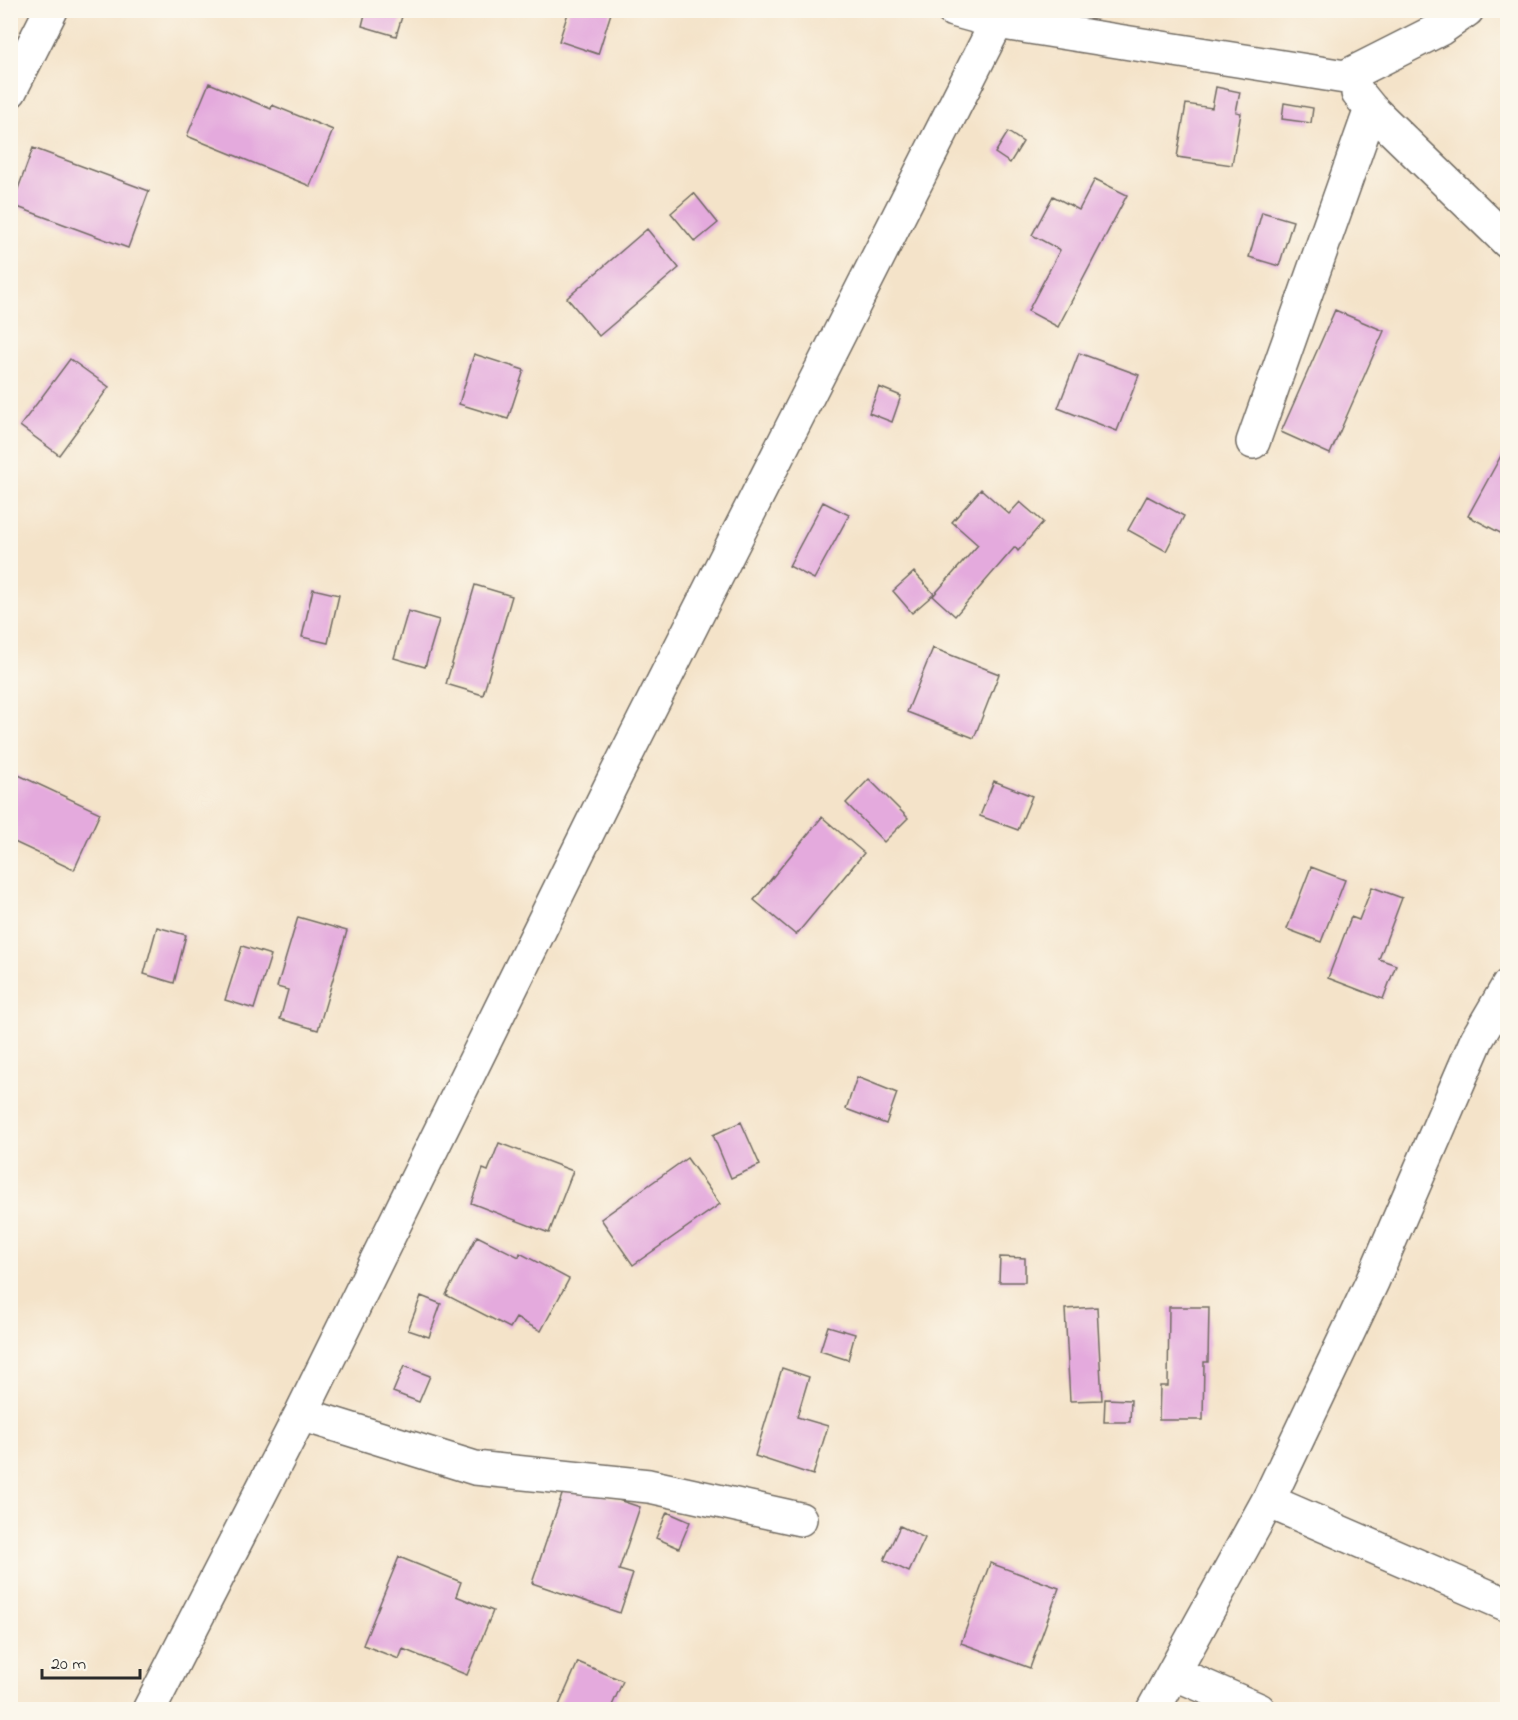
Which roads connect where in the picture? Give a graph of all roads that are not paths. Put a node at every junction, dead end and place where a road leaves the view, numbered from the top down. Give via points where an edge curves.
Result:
1 (51, 10) edge
2 (953, 10) edge
3 (1467, 10) edge
4 (997, 22) junction
5 (1345, 77) junction
6 (10, 91) edge
7 (1371, 109) junction
8 (1508, 242) edge
9 (1252, 442) dead end
10 (1508, 986) edge
11 (301, 1414) junction
12 (1268, 1501) junction
13 (800, 1519) dead end
14 (1508, 1605) edge
15 (1174, 1673) junction
16 (149, 1710) edge
17 (1152, 1710) edge
18 (1259, 1710) edge

1 - 6 street
2 - 4 street
3 - 5 street via 1440,29
4 - 5 street
4 - 11 street via 612,783
5 - 7 street
7 - 8 street
7 - 9 street
10 - 12 street via 1477,1039 1372,1282
11 - 13 street via 475,1468 649,1486
11 - 16 street
12 - 14 street
12 - 15 street
15 - 17 street
15 - 18 street

